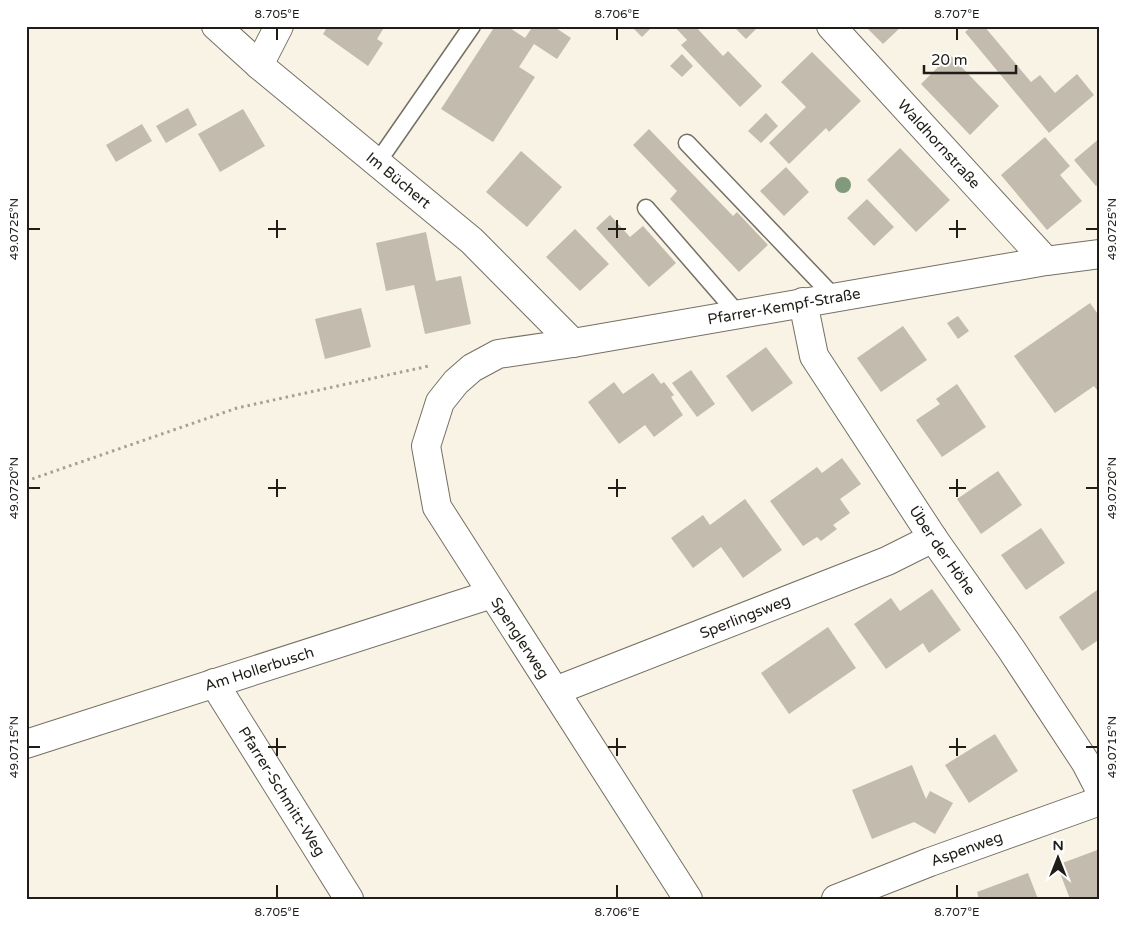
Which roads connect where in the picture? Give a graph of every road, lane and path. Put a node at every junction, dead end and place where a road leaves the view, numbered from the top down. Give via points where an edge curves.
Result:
1 (216, 26) edge
2 (279, 26) edge
3 (472, 26) edge
4 (831, 26) edge
5 (259, 65) junction
6 (687, 143) dead end
7 (377, 163) junction
8 (646, 208) dead end
9 (1100, 254) edge
10 (1046, 261) junction
11 (834, 297) junction
12 (802, 302) junction
13 (738, 314) junction
14 (573, 342) junction
15 (472, 368) junction
16 (26, 481) edge
17 (933, 538) junction
18 (492, 594) junction
19 (214, 683) junction
20 (555, 691) junction
21 (26, 744) edge
22 (1100, 790) edge
23 (1100, 801) edge
24 (350, 899) edge
25 (688, 899) edge
26 (836, 899) edge

1 - 5 street, Im Büchert
2 - 5 street
3 - 7 lane
4 - 10 street, Waldhornstraße
5 - 7 street, Im Büchert
6 - 11 lane
7 - 14 street, Im Büchert via 472,241
8 - 13 lane
9 - 10 street, Pfarrer-Kempf-Straße
10 - 11 street, Pfarrer-Kempf-Straße
11 - 12 street, Pfarrer-Kempf-Straße
12 - 13 street, Pfarrer-Kempf-Straße
12 - 17 street, Über der Höhe via 814,356
13 - 14 street, Pfarrer-Kempf-Straße
14 - 15 street, Pfarrer-Kempf-Straße via 498,354
15 - 16 path via 441,364 237,408
15 - 18 street, Spenglerweg via 440,402 426,446 437,507
17 - 20 street, Sperlingsweg via 886,562
17 - 22 street, Über der Höhe via 1022,666 1086,763
18 - 19 street, Am Hollerbusch
18 - 20 street, Spenglerweg
19 - 21 street, Am Hollerbusch
19 - 24 street, Pfarrer-Schmitt-Weg
20 - 25 street, Spenglerweg
23 - 26 street, Aspenweg

